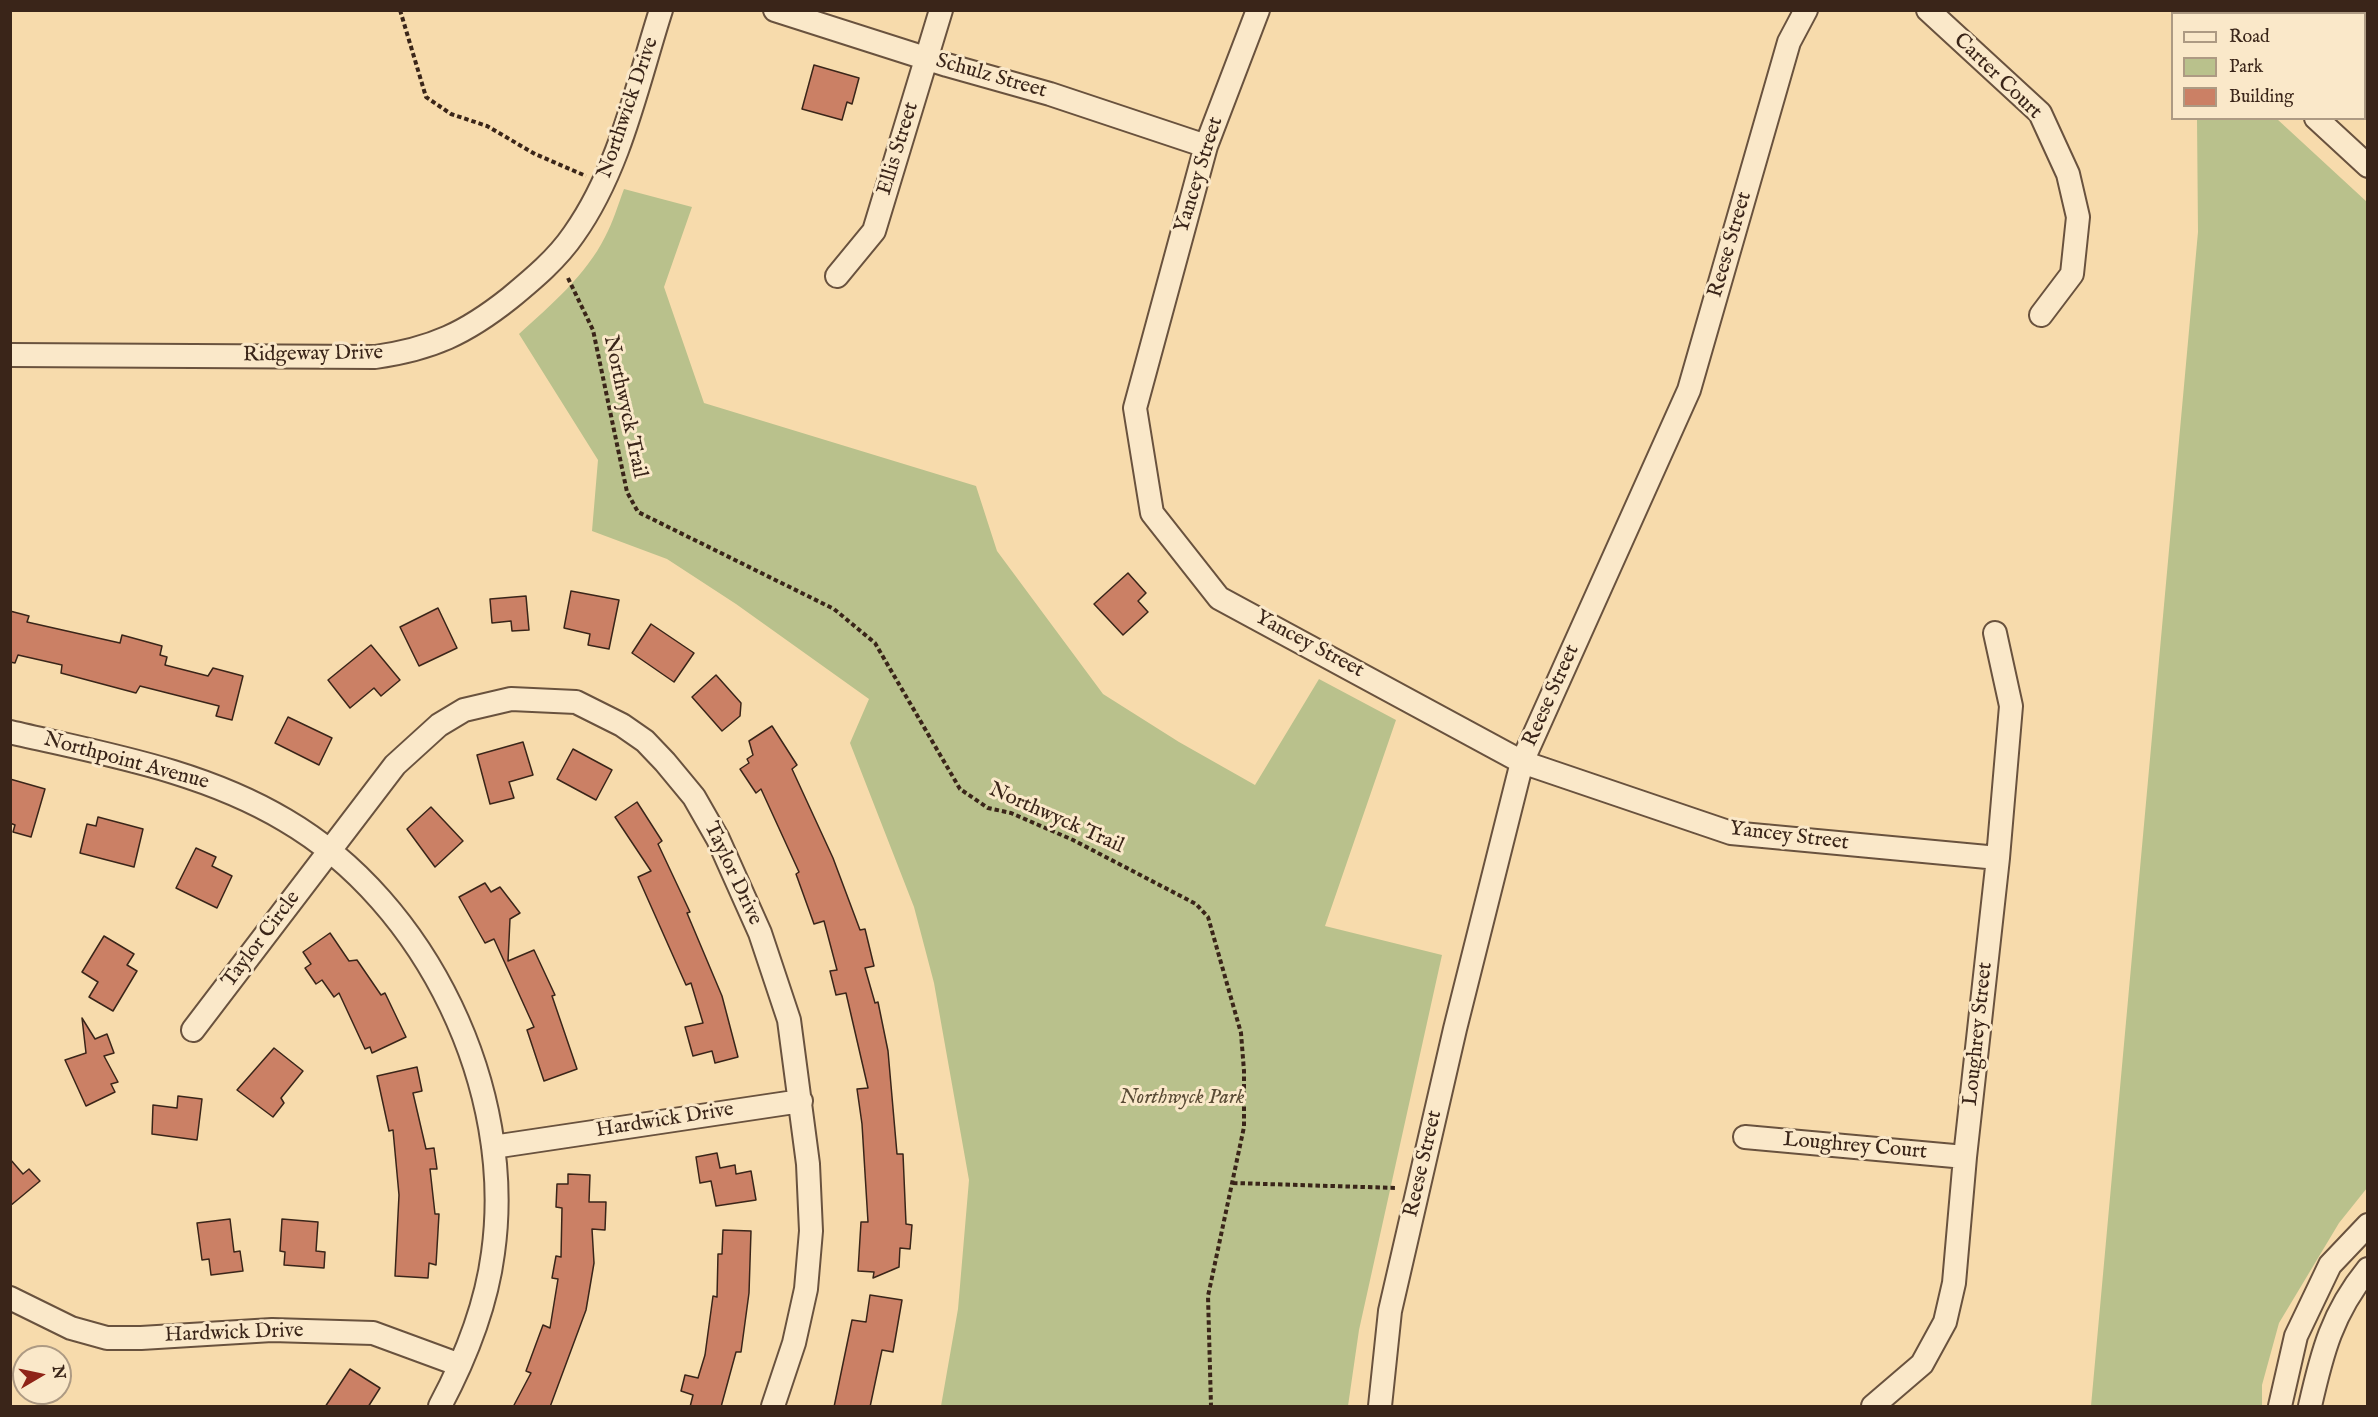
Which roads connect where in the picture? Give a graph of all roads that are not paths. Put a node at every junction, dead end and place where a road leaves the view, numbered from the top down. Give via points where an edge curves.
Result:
1 (661, 10) edge
2 (775, 10) edge
3 (940, 10) edge
4 (1258, 10) edge
5 (1806, 10) edge
6 (1928, 10) edge
7 (926, 58) junction
8 (2318, 120) edge
9 (1206, 146) junction
10 (2367, 166) edge
11 (574, 234) joint
12 (837, 276) dead end
13 (2041, 315) dead end
14 (10, 355) edge
15 (1995, 633) dead end
16 (10, 732) edge
17 (1522, 762) junction
18 (330, 850) junction
19 (1998, 858) junction
20 (193, 1030) dead end
21 (801, 1101) junction
22 (1745, 1137) dead end
23 (493, 1147) junction
24 (1965, 1157) junction
25 (2367, 1225) edge
26 (2367, 1269) edge
27 (12, 1303) edge
28 (459, 1365) junction
29 (440, 1407) edge
30 (773, 1407) edge
31 (1380, 1407) edge
32 (1873, 1407) edge
33 (2280, 1407) edge
34 (2310, 1407) edge

1 - 11 street, Northwick Drive via 612,163
2 - 7 street, Schulz Street
3 - 7 street, Ellis Street
4 - 9 street, Yancey Street
5 - 17 street, Reese Street via 1789,42 1689,390
6 - 13 street, Carter Court via 2040,113 2068,174 2078,217 2072,274
7 - 9 street, Schulz Street
7 - 12 street, Ellis Street via 874,231
8 - 10 street
9 - 17 street, Yancey Street via 1135,408 1152,513 1219,598
11 - 14 street, Ridgeway Drive via 532,280 483,320 432,346 404,353 375,357
15 - 19 street, Loughrey Street via 2011,706
16 - 18 street, Northpoint Avenue via 188,776 238,795
17 - 19 street, Yancey Street via 1731,833
17 - 31 street, Reese Street via 1390,1311
18 - 20 street, Taylor Circle
18 - 21 street, Taylor Drive via 394,765 439,724 464,710 511,699 576,702 622,725 645,741 694,797 718,839 760,933 789,1020
18 - 23 street, Northpoint Avenue via 368,885 408,935 441,988 469,1049
19 - 24 street, Loughrey Street
21 - 23 street, Hardwick Drive
21 - 30 street, Taylor Drive via 811,1231 806,1289
22 - 24 street, Loughrey Court
23 - 28 street, Northpoint Avenue via 494,1252 480,1315
24 - 32 street, Loughrey Street via 1954,1283 1945,1323 1922,1364
25 - 33 street via 2330,1265 2296,1335
26 - 34 street via 2353,1287 2325,1343
27 - 28 street, Hardwick Drive via 71,1328 107,1338 272,1330 373,1333
28 - 29 street, Northpoint Avenue

